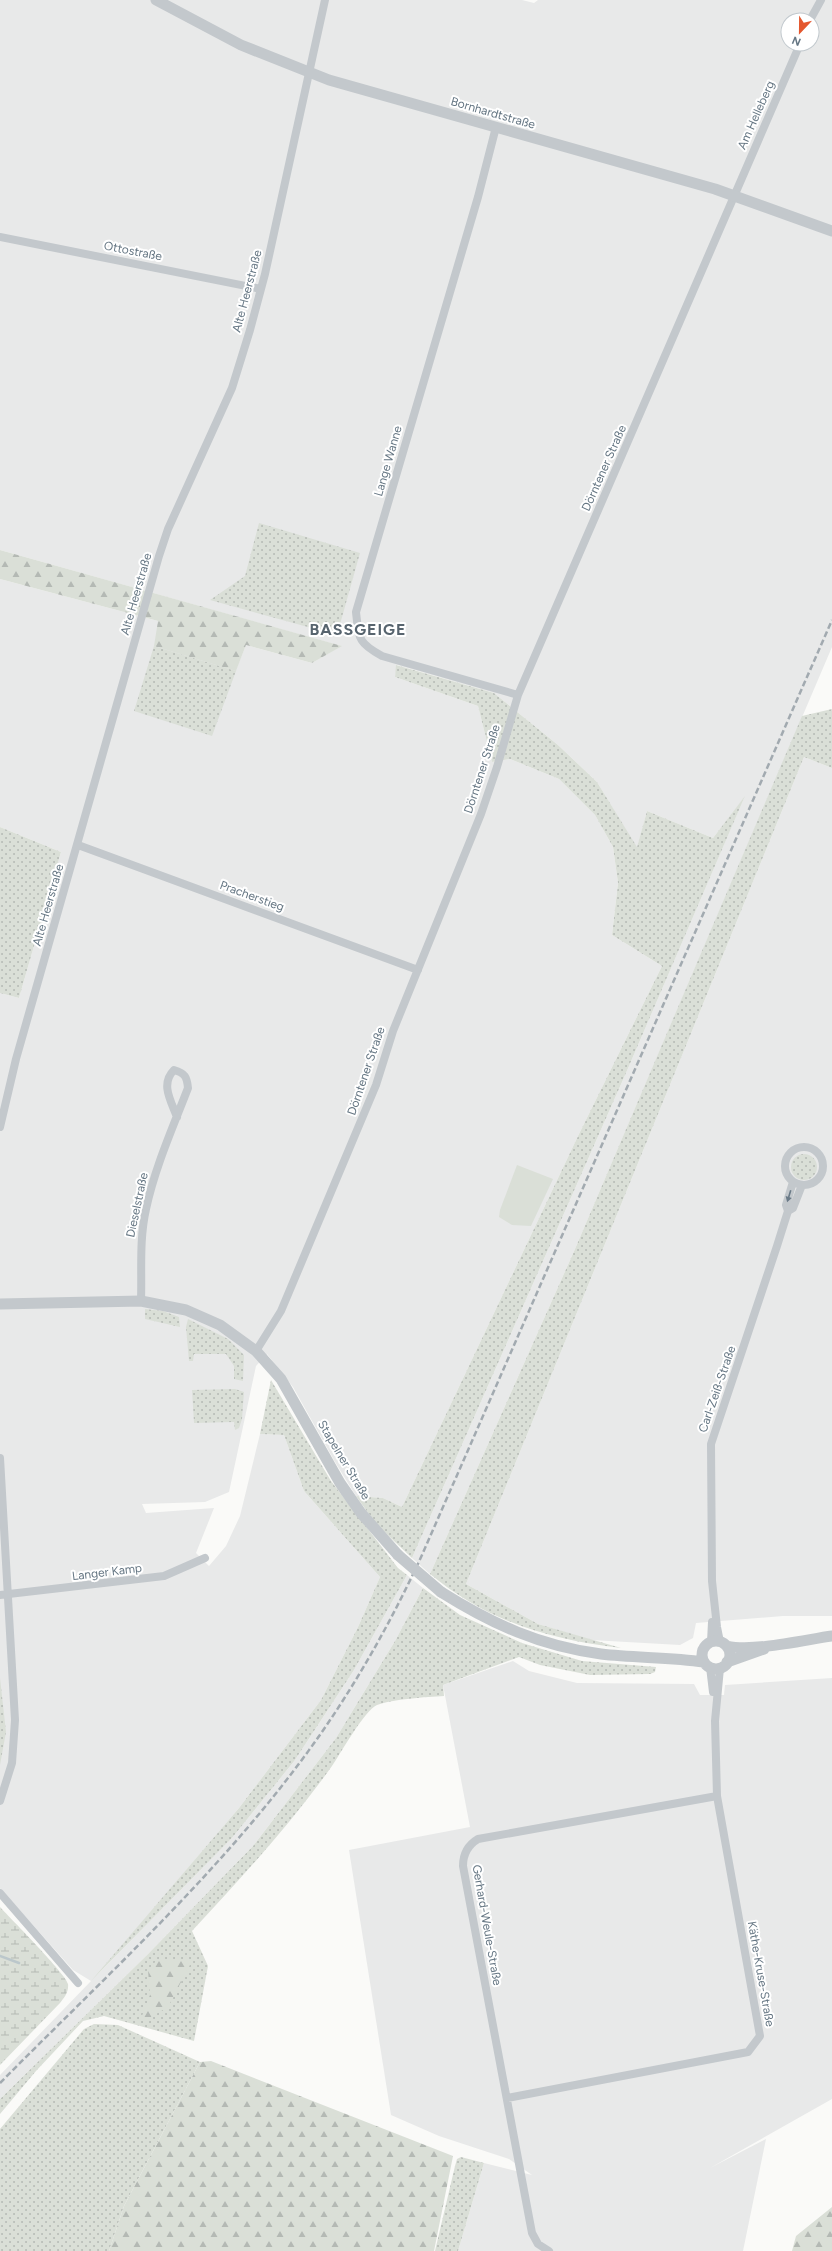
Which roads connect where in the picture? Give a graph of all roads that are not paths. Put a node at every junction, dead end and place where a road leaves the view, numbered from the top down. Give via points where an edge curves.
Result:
1 (156, 0) edge
2 (325, 0) edge
3 (822, 0) edge
4 (815, 12) edge
5 (797, 52) edge
6 (309, 73) junction
7 (496, 127) junction
8 (735, 196) junction
9 (832, 231) edge
10 (0, 237) edge
11 (261, 289) junction
12 (518, 695) junction
13 (78, 845) junction
14 (418, 970) junction
15 (177, 1117) junction
16 (0, 1127) edge
17 (793, 1182) junction
18 (802, 1185) junction
19 (788, 1211) junction
20 (141, 1301) junction
21 (0, 1304) edge
22 (256, 1350) junction
23 (0, 1458) edge
24 (205, 1558) dead end
25 (9, 1594) junction
26 (0, 1595) edge
27 (832, 1636) edge
28 (720, 1643) junction
29 (773, 1645) junction
30 (703, 1650) junction
31 (668, 1657) junction
32 (715, 1664) junction
33 (718, 1796) junction
34 (0, 1801) edge
35 (0, 1893) edge
36 (78, 1983) dead end
37 (507, 2098) junction
38 (550, 2251) edge

1 - 6 street, Bornhardtstraße via 240,45
2 - 6 street, Alte Heerstraße
3 - 4 street
5 - 8 street, Am Helleberg
6 - 7 street, Bornhardtstraße
6 - 11 street, Alte Heerstraße
7 - 8 street, Bornhardtstraße
7 - 12 street, Lange Wanne via 478,197 356,612 359,633 365,647 382,656
8 - 9 street, Bornhardtstraße
8 - 12 street, Dörntener Straße
10 - 11 street, Ottostraße
11 - 13 street, Alte Heerstraße via 232,388 168,529 159,556
12 - 14 street, Dörntener Straße via 481,814
13 - 14 street, Pracherstieg
13 - 16 street, Alte Heerstraße via 16,1059
14 - 22 street, Dörntener Straße via 391,1035 376,1085 292,1287 281,1311
15 - 15 street, Dieselstraße via 188,1088 188,1078 182,1072 174,1070 168,1076 166,1085
15 - 20 street, Dieselstraße via 156,1169 146,1210 141,1244
17 - 18 street
17 - 18 street via 786,1171 788,1156 797,1149 812,1150 821,1159 822,1172 815,1182
17 -> 19 street, Carl-Zeiß-Straße via 786,1205
18 - 19 street, Carl-Zeiß-Straße via 794,1208
19 - 28 street, Carl-Zeiß-Straße via 712,1437 711,1527 714,1605
20 - 21 street, Stapelner Straße
20 - 22 street, Stapelner Straße via 186,1310 202,1316
22 - 31 street, Stapelner Straße, bridge via 281,1379 340,1483 361,1514 398,1556 441,1592 501,1626 534,1639 601,1654
23 - 25 street
24 - 25 street, Langer Kamp via 164,1576
25 - 26 street, Langer Kamp
25 - 34 street via 14,1741 8,1781
27 - 29 street, Stapelner Straße
28 - 29 street, Stapelner Straße via 739,1648
28 - 30 street
28 - 32 street via 730,1654
29 - 32 street, Stapelner Straße
30 - 31 street, Stapelner Straße
30 - 32 street
31 - 32 street, Stapelner Straße
32 - 33 street
33 - 37 street, Käthe-Kruse-Straße via 760,2036 748,2052
33 - 37 street, Gerhard-Weule-Straße via 478,1840 467,1849 463,1866
35 - 36 street
37 - 38 street, Gerhard-Weule-Straße via 532,2233 538,2244

